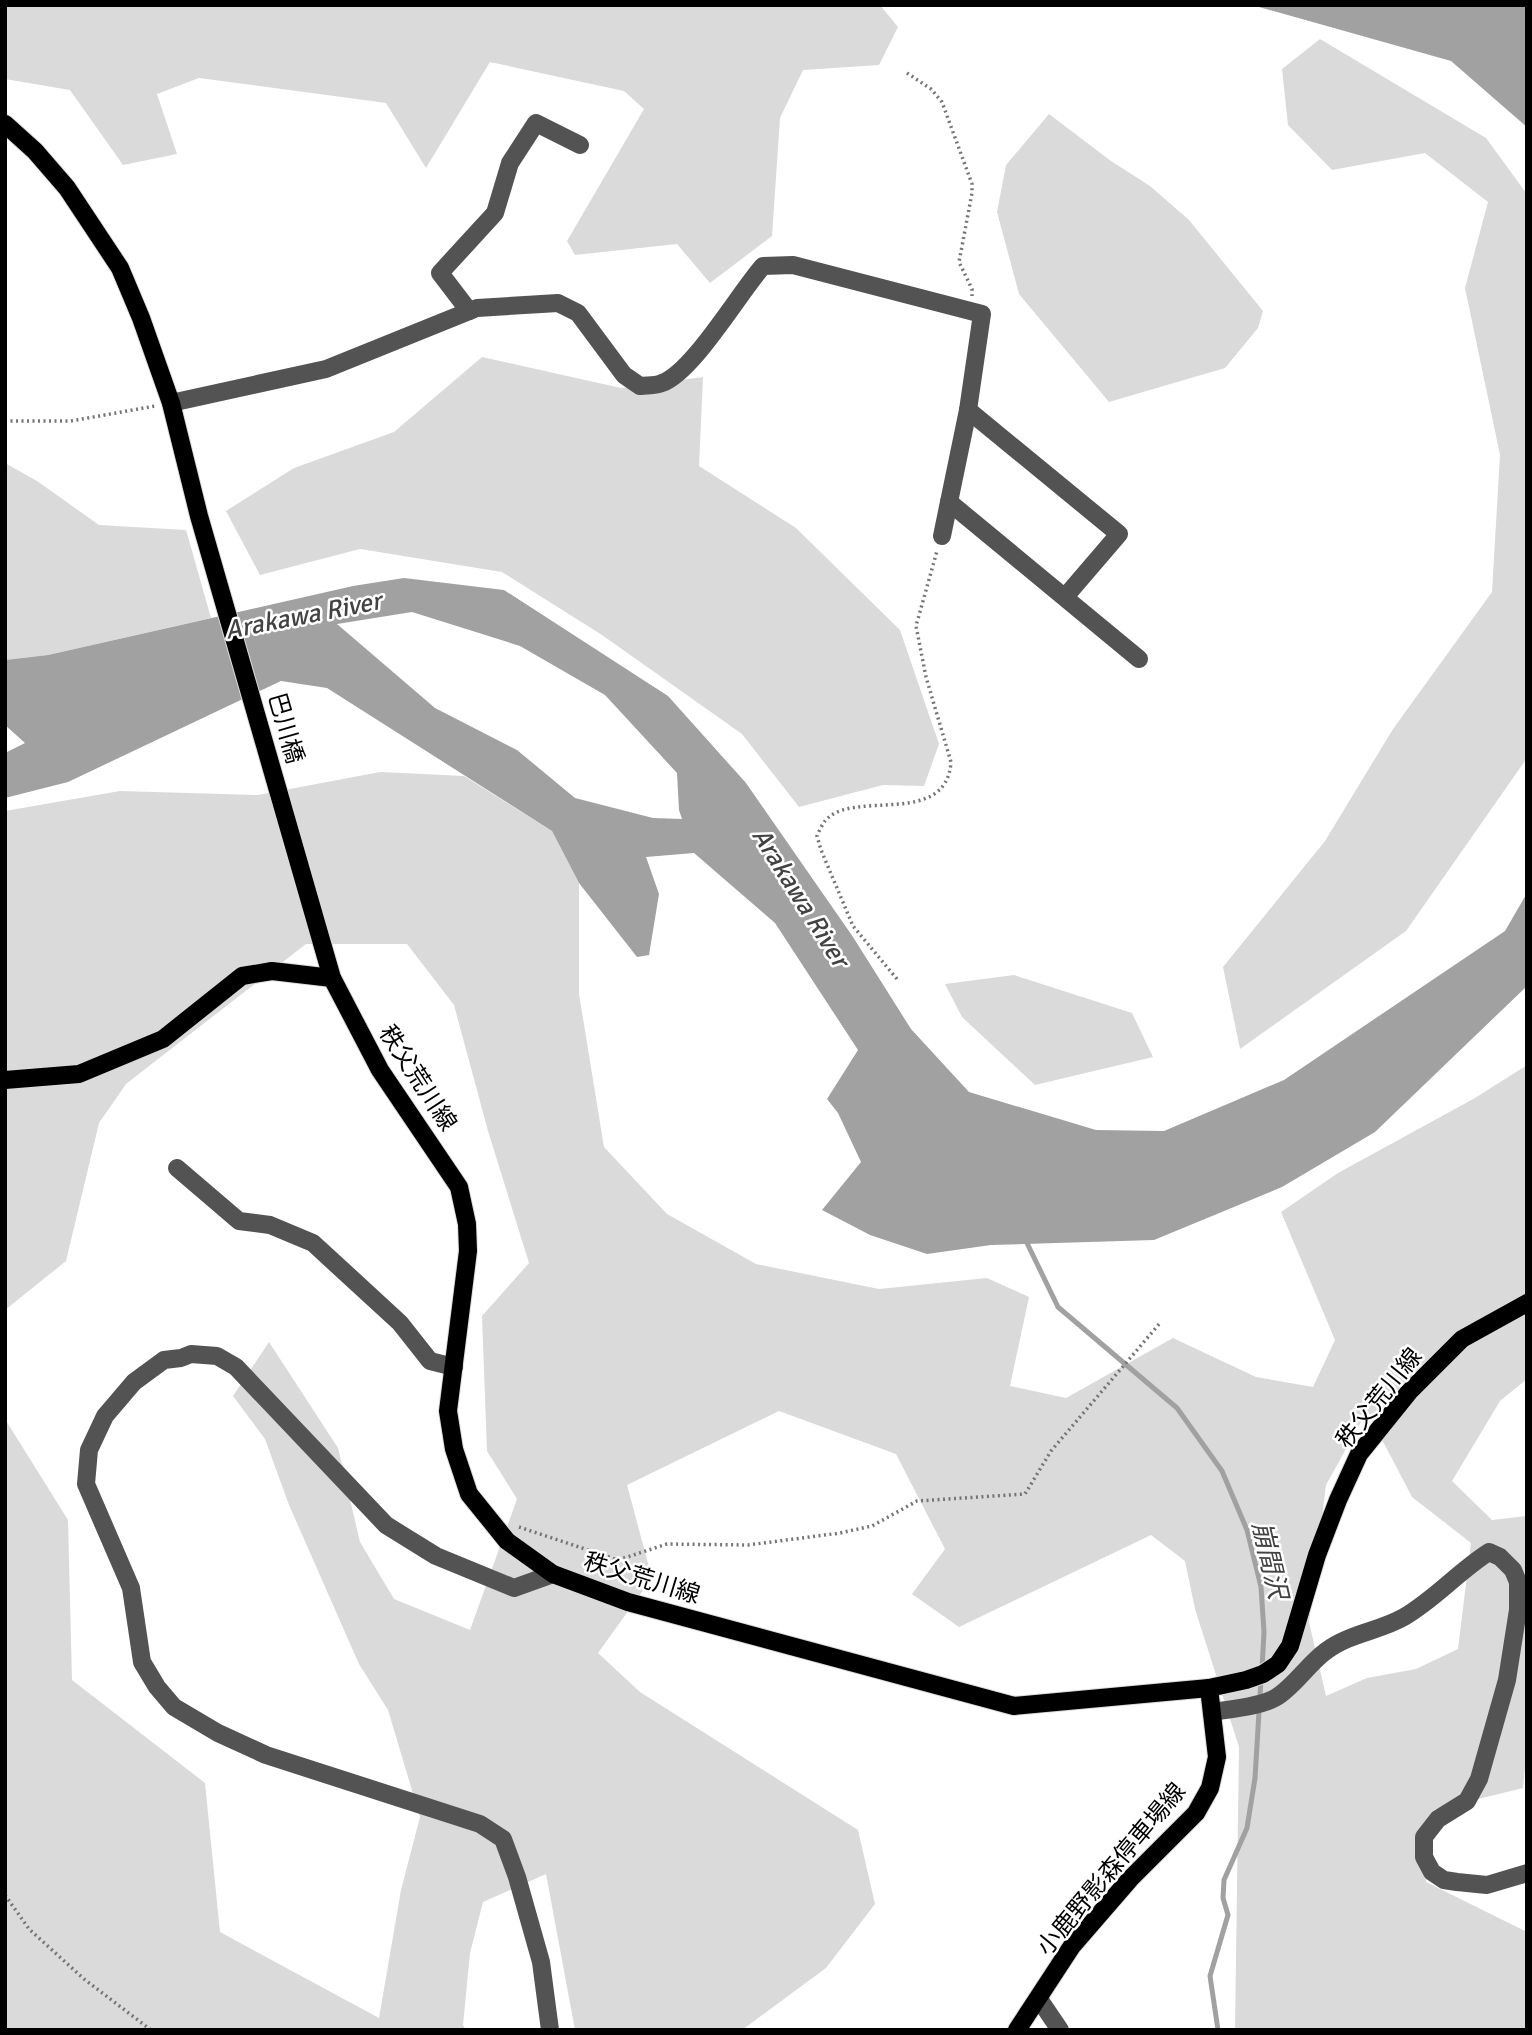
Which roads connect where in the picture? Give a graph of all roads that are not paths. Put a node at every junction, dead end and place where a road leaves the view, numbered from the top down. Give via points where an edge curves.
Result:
1 (5, 124) edge
2 (580, 145) dead end
3 (469, 311) junction
4 (171, 403) junction
5 (968, 410) junction
6 (949, 502) junction
7 (942, 536) road end
8 (1065, 597) junction
9 (1139, 659) dead end
10 (332, 978) junction
11 (5, 1080) edge
12 (177, 1168) dead end
13 (1527, 1303) edge
14 (454, 1367) junction
15 (552, 1574) junction
16 (1209, 1688) junction
17 (1212, 1712) junction
18 (1527, 1873) edge
19 (1039, 1999) junction
20 (550, 2030) edge
21 (1017, 2030) edge
22 (1060, 2030) edge

1 - 4 main road via 67,188 120,268
2 - 3 street via 536,123 510,163 495,213 440,273
3 - 4 street via 326,369
3 - 5 street via 558,303 578,313 624,374 640,386 661,384 678,374 762,266 793,265 982,314
4 - 10 main road, 巴川橋 via 199,516
5 - 6 street
5 - 8 street via 1119,534
6 - 7 street
6 - 8 street
8 - 9 street
10 - 11 main road via 272,971 242,976 163,1039 79,1073
10 - 14 main road, 秩父荒川線 via 380,1070 459,1187 468,1251
12 - 14 street via 239,1222 270,1225 313,1243 400,1323 430,1361
13 - 16 main road, 秩父荒川線 via 1462,1339 1409,1392 1359,1454 1317,1555 1290,1646 1278,1664 1246,1681
14 - 15 main road, 秩父荒川線 via 448,1411 454,1449 469,1494 507,1541
15 - 16 main road, 秩父荒川線 via 628,1602 1014,1706
15 - 20 street via 514,1588 436,1556 386,1525 236,1367 217,1356 191,1354 164,1360 134,1382 105,1416 89,1450 86,1484 131,1588 142,1662 157,1687 174,1707 266,1755 480,1824 503,1839 541,1962
16 - 17 main road, 小鹿野影森停車場線
17 - 18 street via 1274,1698 1326,1651 1403,1618 1489,1552 1500,1557 1518,1582 1507,1680 1479,1779 1467,1801 1438,1819 1424,1838 1424,1857 1432,1872 1444,1880 1487,1885
17 - 19 main road, 小鹿野影森停車場線 via 1217,1757 1210,1788 1196,1813 1072,1946
19 - 21 main road, 小鹿野影森停車場線
19 - 22 street

